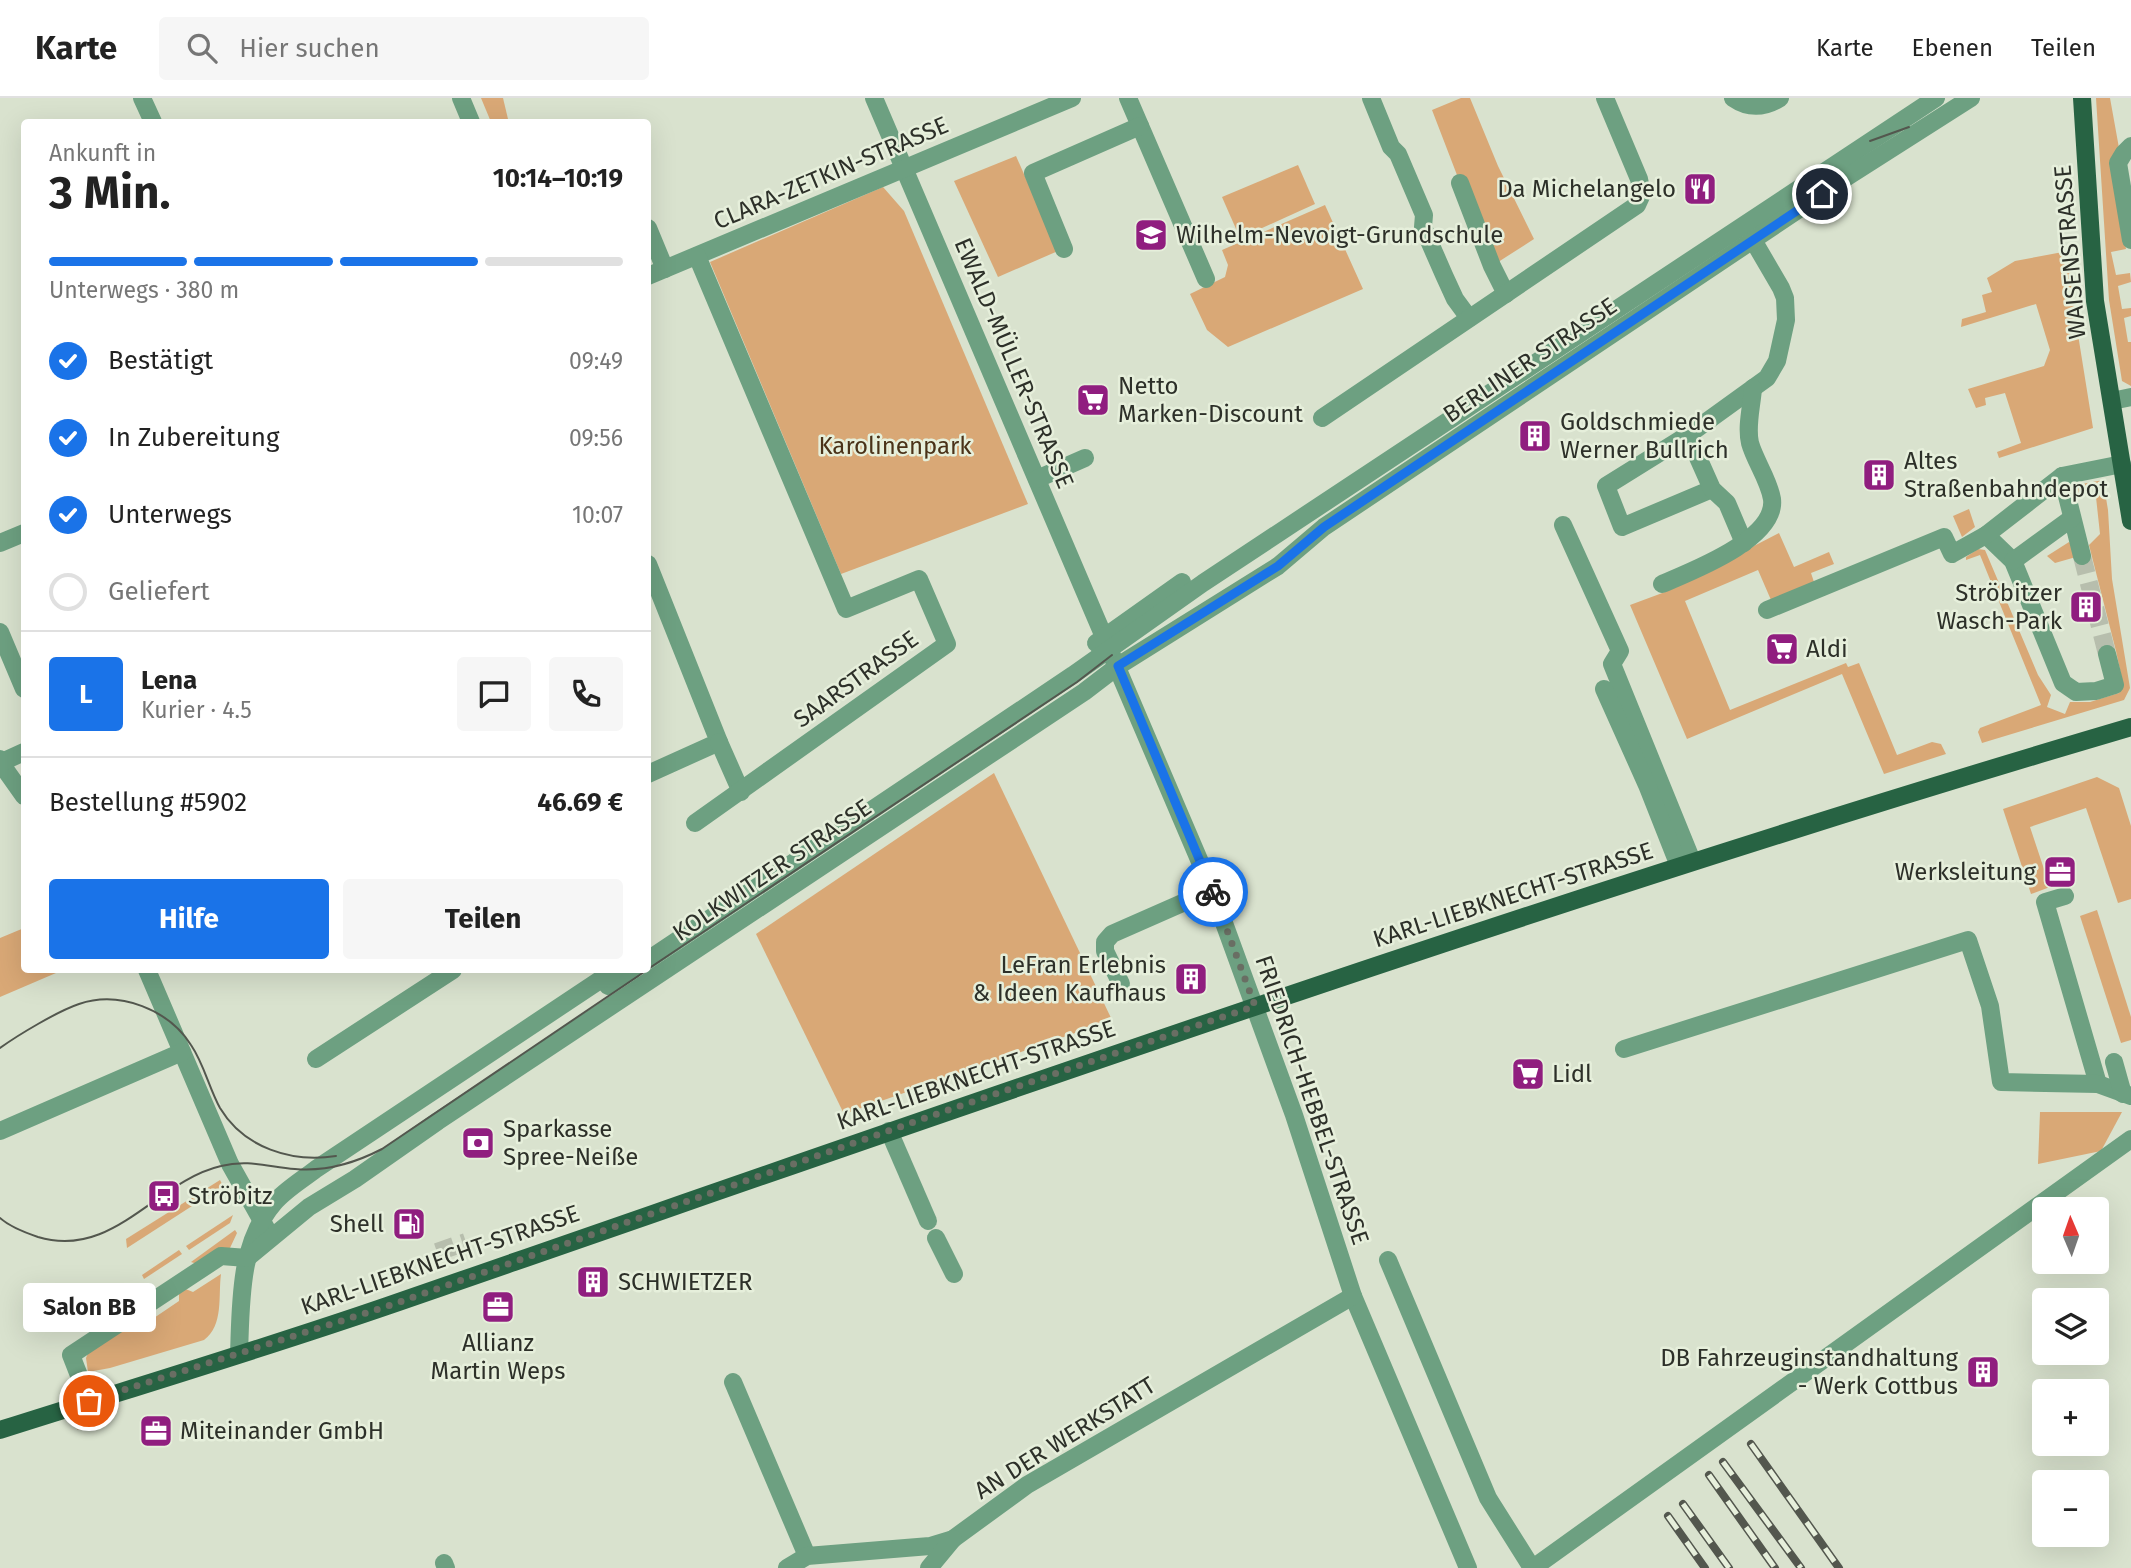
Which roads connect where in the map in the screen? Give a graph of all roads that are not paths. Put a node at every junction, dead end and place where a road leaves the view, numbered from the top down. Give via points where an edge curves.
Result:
1 (142, 98) edge
2 (461, 98) edge
3 (874, 98) edge
4 (1072, 98) edge
5 (1128, 98) edge
6 (1371, 98) edge
7 (1605, 98) edge
8 (1733, 98) edge
9 (1780, 98) edge
10 (1918, 98) edge
11 (1936, 98) edge
12 (1952, 98) edge
13 (1971, 98) edge
14 (2082, 98) edge
15 (152, 119) edge
16 (470, 119) edge
17 (1140, 126) junction
18 (2127, 149) edge
19 (906, 169) junction
20 (1460, 183) dead end
21 (651, 235) edge
22 (1753, 240) junction
23 (2131, 240) edge
24 (1064, 249) dead end
25 (697, 256) junction
26 (665, 269) junction
27 (651, 275) edge
28 (1206, 279) dead end
29 (1506, 294) junction
30 (1469, 318) junction
31 (1753, 388) junction
32 (2131, 397) edge
33 (2112, 401) junction
34 (1322, 418) dead end
35 (1688, 435) junction
36 (1085, 458) dead end
37 (2122, 464) junction
38 (2062, 476) junction
39 (1037, 479) junction
40 (1712, 489) junction
41 (2072, 518) junction
42 (2131, 521) edge
43 (1563, 525) dead end
44 (21, 534) edge
45 (1986, 536) junction
46 (0, 543) edge
47 (1744, 543) junction
48 (2080, 547) tunnel mouth
49 (2013, 561) junction
50 (651, 572) edge
51 (1662, 584) dead end
52 (1767, 610) dead end
53 (0, 632) edge
54 (1111, 651) junction
55 (2107, 654) tunnel mouth
56 (7, 669) edge
57 (21, 685) edge
58 (1604, 688) dead end
59 (2131, 727) edge
60 (719, 742) junction
61 (21, 753) edge
62 (1, 760) edge
63 (651, 773) edge
64 (21, 791) edge
65 (741, 792) junction
66 (695, 823) dead end
67 (1685, 863) junction
68 (1212, 890) junction
69 (2065, 896) dead end
70 (651, 945) edge
71 (651, 958) edge
72 (147, 973) edge
73 (448, 973) edge
74 (610, 973) edge
75 (629, 973) edge
76 (1121, 984) dead end
77 (1255, 1006) junction
78 (1624, 1049) dead end
79 (182, 1052) junction
80 (316, 1059) dead end
81 (2114, 1062) dead end
82 (2098, 1084) junction
83 (2127, 1095) edge
84 (0, 1131) edge
85 (889, 1131) junction
86 (2131, 1139) edge
87 (336, 1156) junction
88 (261, 1220) junction
89 (928, 1221) dead end
90 (272, 1237) junction
91 (936, 1238) dead end
92 (247, 1258) junction
93 (1388, 1259) dead end
94 (954, 1274) dead end
95 (1353, 1296) junction
96 (239, 1354) junction
97 (733, 1382) dead end
98 (89, 1401) junction
99 (0, 1430) edge
100 (953, 1539) junction
101 (807, 1556) junction
102 (788, 1568) edge
103 (929, 1568) edge
104 (1468, 1568) edge
105 (1533, 1568) edge

1 - 15 street
2 - 16 street
3 - 19 street, EWALD-MÜLLER-STRASSE
4 - 19 street, CLARA-ZETKIN-STRASSE
5 - 17 street
6 - 30 street via 1424,215 1423,227 1444,275
7 - 29 street via 1639,179 1640,200
8 - 9 street via 1762,106
10 - 54 street, BERLINER STRASSE via 1322,498 1253,535
11 - 54 street via 1203,583
12 - 54 street
13 - 22 street, BERLINER STRASSE
14 - 33 main road, WAISENSTRASSE via 2095,301
17 - 24 street via 1033,173
17 - 28 street
18 - 23 street via 2118,163
19 - 25 street, CLARA-ZETKIN-STRASSE
19 - 39 street, EWALD-MÜLLER-STRASSE
20 - 29 street
21 - 26 street
22 - 31 street via 1781,288 1787,310 1777,361 1767,378
22 - 54 street, BERLINER STRASSE via 1324,527 1278,566
25 - 26 street, CLARA-ZETKIN-STRASSE
25 - 65 street, SAARSTRASSE via 845,608 919,579 947,644
26 - 27 street, CLARA-ZETKIN-STRASSE
29 - 30 street
30 - 34 street
31 - 35 street
31 - 47 street via 1750,444 1777,521
32 - 33 street
33 - 37 main road, WAISENSTRASSE
35 - 40 street
35 - 40 street via 1606,486 1622,527
36 - 39 street
37 - 38 street
37 - 42 main road, WAISENSTRASSE
38 - 41 street
38 - 45 street
39 - 54 street, EWALD-MÜLLER-STRASSE
40 - 47 street via 1727,503
41 - 48 street
41 - 49 street
43 - 67 street via 1620,650 1612,664
44 - 46 street
45 - 49 street
45 - 52 street via 1952,554 1944,537
47 - 51 street
49 - 55 street via 2063,683 2076,692 2115,685
50 - 60 street
53 - 56 street
54 - 68 street, FRIEDRICH-HEBBEL-STRASSE
54 - 70 street, KOLKWITZER STRASSE via 1067,666
54 - 71 street
54 - 90 street, KOLKWITZER STRASSE via 1073,700 309,1207
56 - 57 street
58 - 67 street
59 - 67 main road, KARL-LIEBKNECHT-STRASSE
60 - 63 street
60 - 65 street
61 - 62 street
62 - 64 street
65 - 66 street, SAARSTRASSE
67 - 77 main road, KARL-LIEBKNECHT-STRASSE
68 - 76 street via 1112,934 1105,951
68 - 77 street, FRIEDRICH-HEBBEL-STRASSE
69 - 82 street via 2045,902
72 - 79 street
73 - 80 street
74 - 87 street
75 - 87 street via 391,1132
77 - 85 main road, KARL-LIEBKNECHT-STRASSE
77 - 95 street, FRIEDRICH-HEBBEL-STRASSE
78 - 82 street via 1968,940 1990,1006 2001,1082
79 - 84 street
79 - 88 street via 230,1164
81 - 83 street
82 - 83 street
85 - 89 street
85 - 96 main road, KARL-LIEBKNECHT-STRASSE
86 - 105 street
87 - 88 street via 289,1189
88 - 90 street
88 - 92 street
90 - 92 street, KOLKWITZER STRASSE
91 - 94 street
92 - 96 street
92 - 98 street via 221,1256 71,1355
93 - 105 street via 1488,1498
95 - 100 street, AN DER WERKSTATT via 1027,1485
95 - 104 street, FRIEDRICH-HEBBEL-STRASSE
96 - 98 main road, KARL-LIEBKNECHT-STRASSE
97 - 101 street
98 - 99 main road, KARL-LIEBKNECHT-STRASSE
100 - 101 street, AN DER WERKSTATT via 930,1546
100 - 103 street
101 - 102 street, AN DER WERKSTATT

